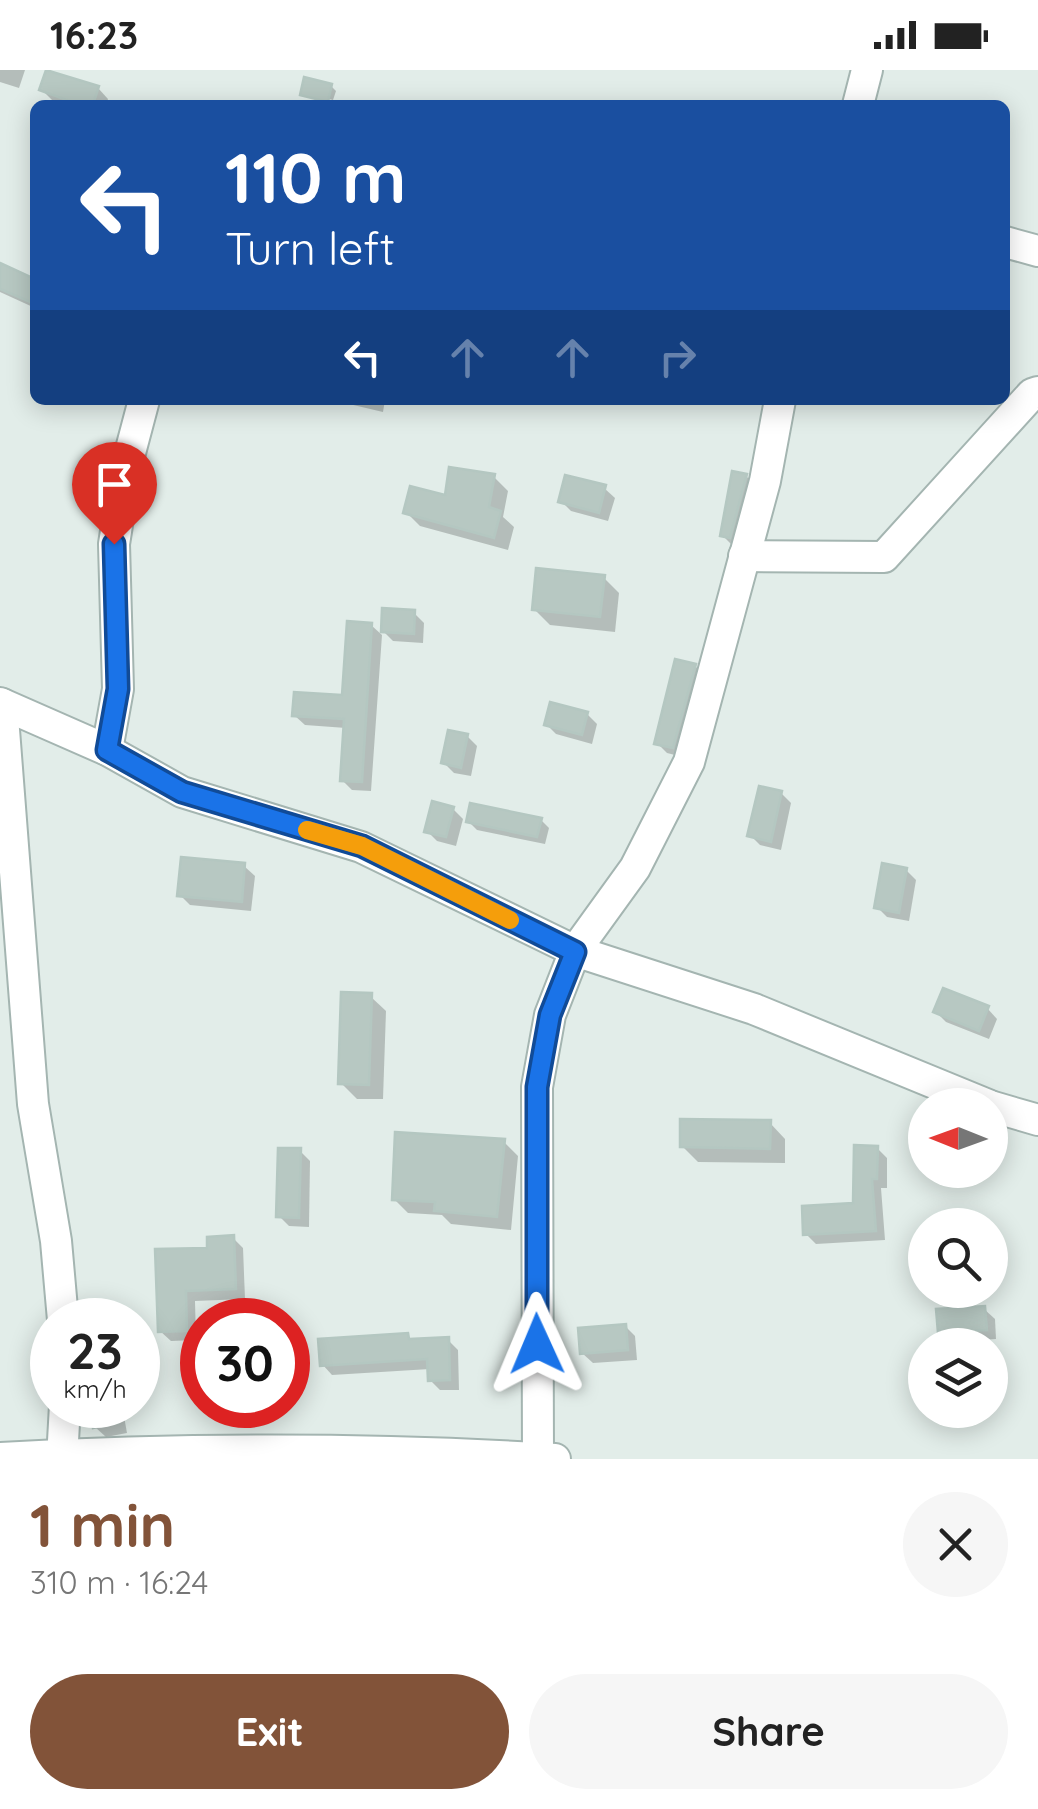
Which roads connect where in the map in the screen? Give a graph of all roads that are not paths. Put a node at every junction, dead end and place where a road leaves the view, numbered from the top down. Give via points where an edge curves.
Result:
1 (867, 70) edge
2 (859, 100) edge
3 (1010, 243) edge
4 (1038, 251) edge
5 (1038, 392) edge
6 (143, 405) edge
7 (779, 405) edge
8 (744, 556) junction
9 (1, 703) edge
10 (107, 750) junction
11 (575, 952) junction
12 (947, 1088) edge
13 (1008, 1111) edge
14 (1038, 1120) edge
15 (62, 1298) edge
16 (64, 1428) edge
17 (62, 1457) edge
18 (0, 1458) edge
19 (538, 1458) edge
20 (556, 1459) edge

1 - 2 street
3 - 4 street
5 - 8 street via 884,557
6 - 10 street via 114,544 118,689
7 - 8 street
8 - 11 street via 689,762 636,868
9 - 10 street
9 - 15 street via 33,1104
10 - 11 street via 182,792 362,846
11 - 12 street via 754,1009
11 - 19 street via 550,1015 537,1087
13 - 14 street
16 - 17 street
17 - 18 street
17 - 19 street via 332,1452
19 - 20 street

